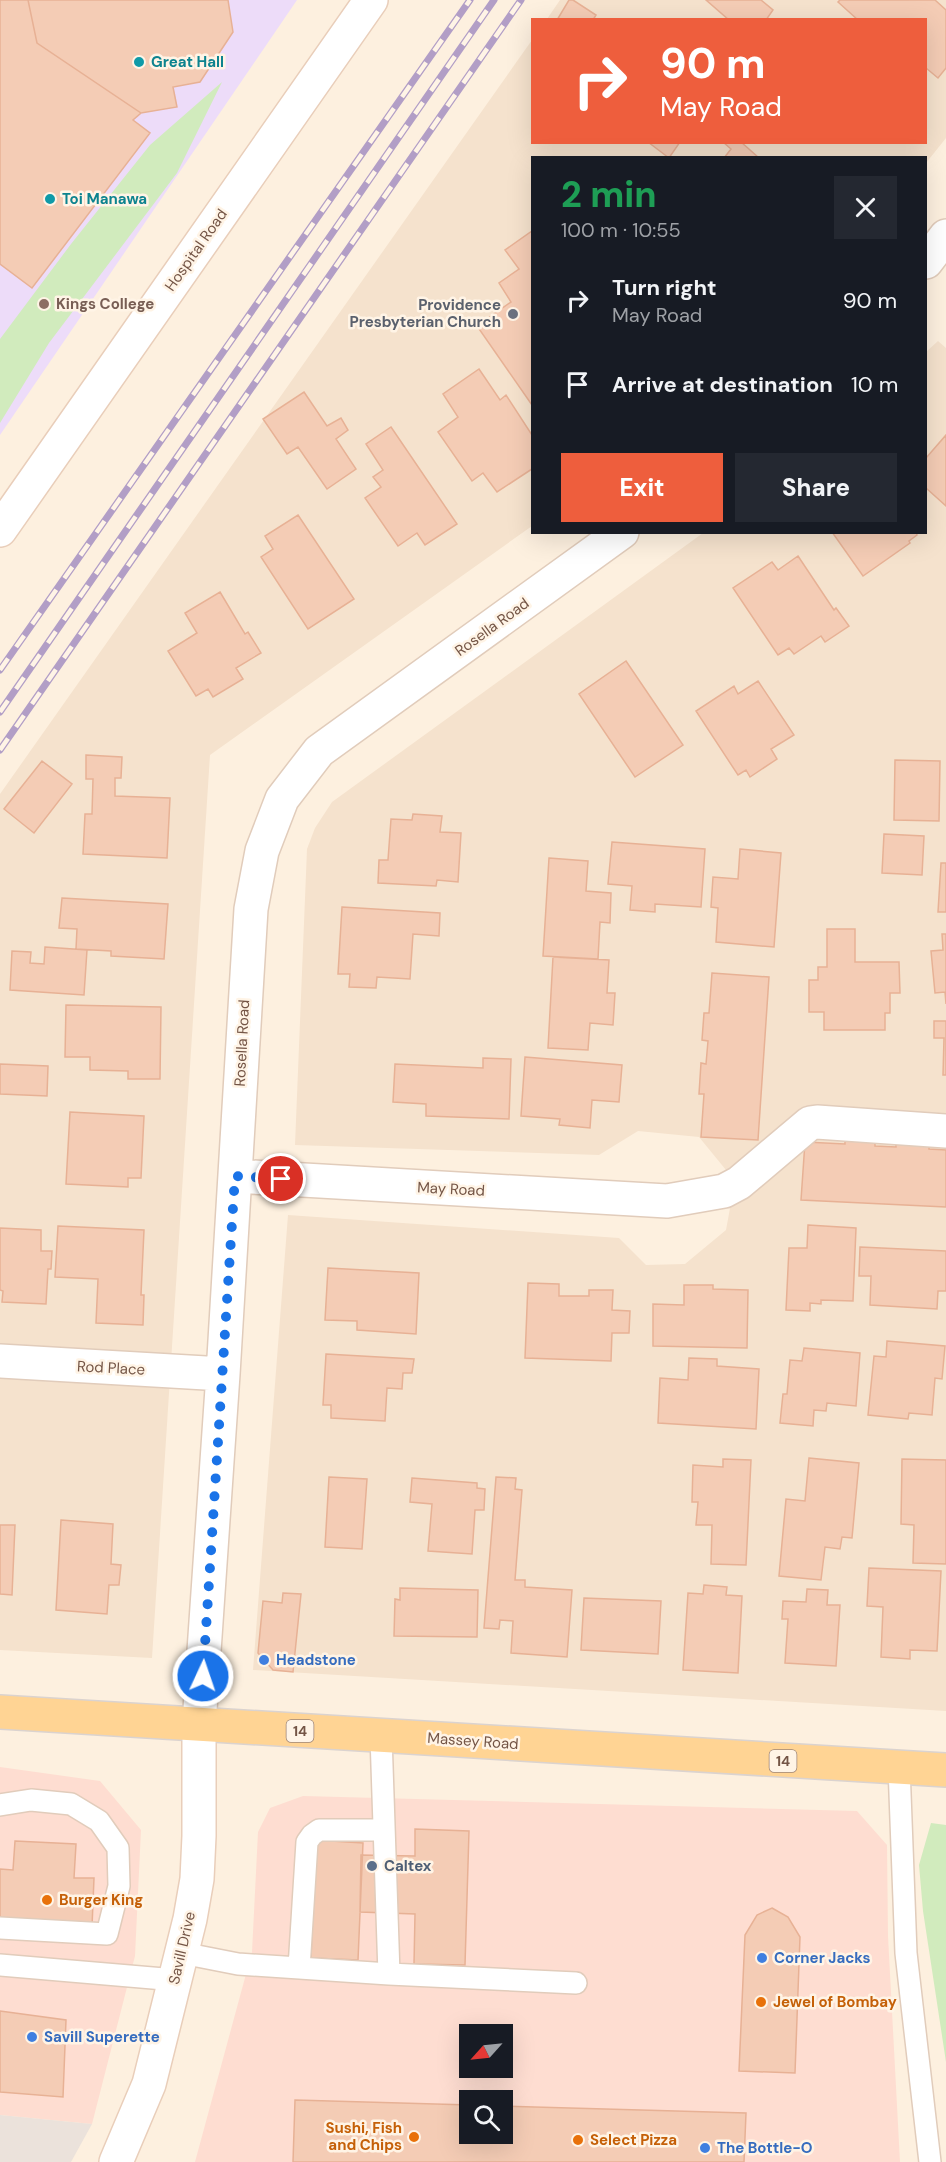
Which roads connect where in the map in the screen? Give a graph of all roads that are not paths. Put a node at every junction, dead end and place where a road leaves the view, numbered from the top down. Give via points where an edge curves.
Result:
1 (371, 0) edge
2 (946, 236) edge
3 (927, 261) edge
4 (927, 263) edge
5 (946, 280) edge
6 (0, 530) edge
7 (619, 534) edge
8 (946, 1131) edge
9 (235, 1176) junction
10 (0, 1361) edge
11 (223, 1374) junction
12 (0, 1712) edge
13 (199, 1724) junction
14 (381, 1736) junction
15 (898, 1767) junction
16 (946, 1770) edge
17 (0, 1805) edge
18 (384, 1830) junction
19 (0, 1928) edge
20 (0, 1965) edge
21 (179, 1966) junction
22 (299, 1968) junction
23 (389, 1974) junction
24 (576, 1983) dead end
25 (116, 2162) edge
26 (930, 2162) edge

1 - 6 street, Hospital Road
2 - 3 street
4 - 5 street
7 - 9 street, Rosella Road via 319,751 282,799 262,851 250,909
8 - 9 street, May Road via 810,1123 739,1183 724,1191 667,1201
9 - 11 street, Rosella Road
10 - 11 street, Rod Place
11 - 13 street, Rosella Road
12 - 13 main road, Massey Road / 14
13 - 14 main road, Massey Road / 14
13 - 21 street, Savill Drive via 197,1879
14 - 15 main road, Massey Road / 14
14 - 18 lane
15 - 16 main road, Massey Road / 14
15 - 26 lane via 906,1953
17 - 19 lane via 32,1800 71,1804 99,1821 118,1848 119,1886 107,1934
18 - 22 lane via 319,1830 307,1842
18 - 23 lane
20 - 21 lane
21 - 22 lane
21 - 25 street, Savill Drive via 149,2084
22 - 23 lane
23 - 24 lane

